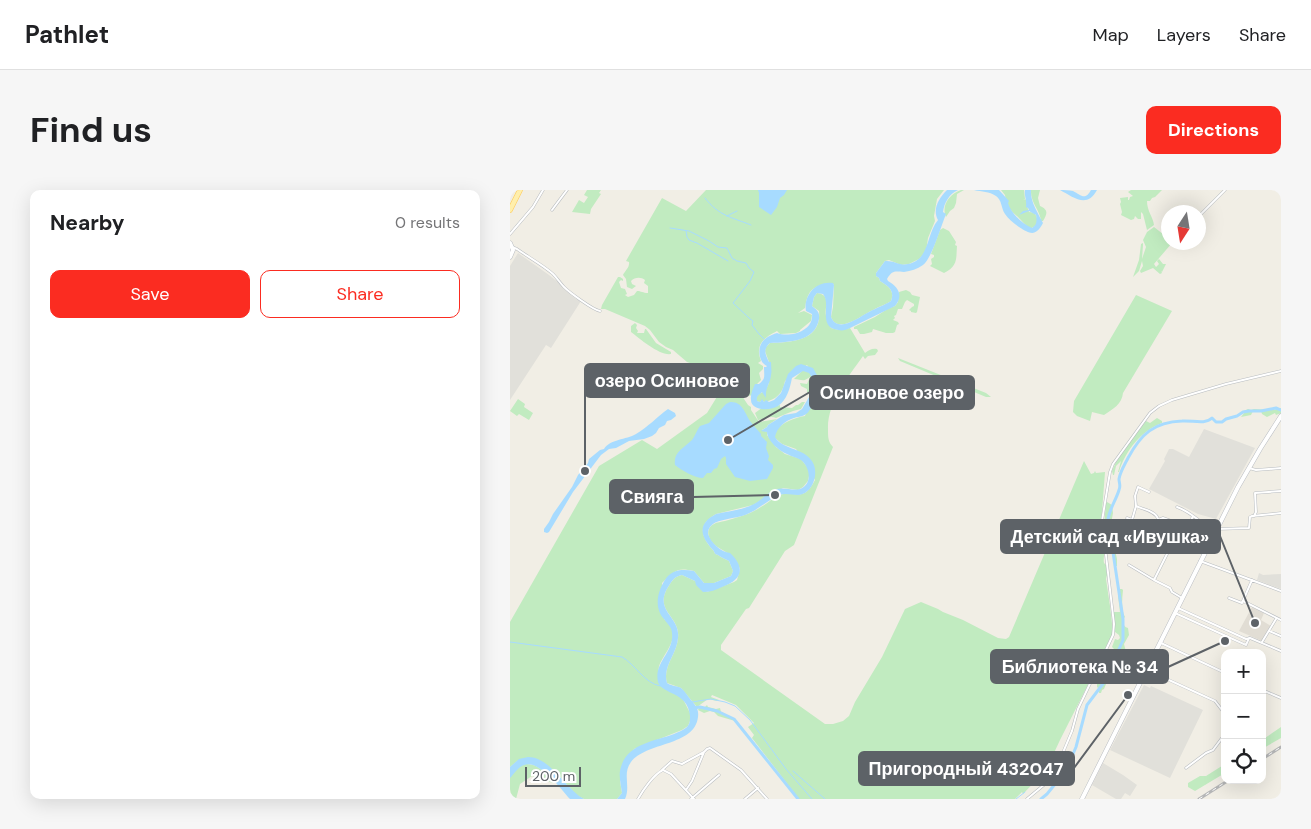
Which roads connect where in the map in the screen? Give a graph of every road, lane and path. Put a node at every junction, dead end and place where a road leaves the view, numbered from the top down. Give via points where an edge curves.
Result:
1 (520, 190) edge
2 (543, 190) edge
3 (568, 190) edge
4 (1225, 190) edge
5 (1206, 209) edge
6 (510, 210) edge
7 (552, 210) dead end
8 (510, 234) edge
9 (511, 245) edge
10 (510, 257) edge
11 (600, 311) dead end
12 (1281, 371) edge
13 (1281, 416) edge
14 (1249, 468) junction
15 (1281, 468) edge
16 (1281, 491) edge
17 (1149, 492) dead end
18 (1136, 506) junction
19 (1177, 507) dead end
20 (1281, 513) edge
21 (1194, 516) junction
22 (1254, 516) junction
23 (1127, 518) dead end
24 (1158, 520) junction
25 (1216, 531) junction
26 (1156, 532) junction
27 (1135, 536) dead end
28 (1174, 540) junction
29 (1204, 554) junction
30 (1200, 561) junction
31 (1130, 564) dead end
32 (1154, 580) junction
33 (1252, 580) junction
34 (1281, 591) edge
35 (1182, 598) junction
36 (1228, 598) dead end
37 (1243, 601) junction
38 (1178, 608) junction
39 (1176, 613) junction
40 (1277, 618) junction
41 (1281, 620) edge
42 (1269, 631) junction
43 (1281, 636) edge
44 (1249, 638) junction
45 (1262, 642) junction
46 (1161, 643) junction
47 (1281, 651) edge
48 (1147, 670) junction
49 (1221, 671) edge
50 (1266, 692) edge
51 (1281, 698) edge
52 (1221, 709) edge
53 (1221, 739) edge
54 (704, 752) junction
55 (1186, 768) dead end
56 (662, 770) junction
57 (720, 775) dead end
58 (758, 788) junction
59 (686, 790) junction
60 (692, 798) edge
61 (638, 799) edge
62 (745, 799) edge
63 (767, 799) edge
64 (1027, 799) edge
65 (1082, 799) edge

1 - 6 main road
2 - 8 street
3 - 7 street
4 - 5 street
9 - 10 main road
9 - 11 street via 553,274 588,306
12 - 64 street via 1226,384 1159,406 1150,413 1113,464 1102,521 1113,635 1078,709 1059,762 1045,784
13 - 14 main road
14 - 15 street
14 - 25 main road
16 - 22 street via 1255,493
17 - 18 street via 1138,487
18 - 23 street via 1132,520
18 - 24 street
19 - 21 street
20 - 22 street
21 - 24 street via 1188,527 1163,518
21 - 25 street
22 - 25 street via 1250,518 1249,528
24 - 26 street
25 - 29 main road
26 - 27 street
26 - 28 street
28 - 29 street
28 - 32 street
29 - 30 main road
30 - 33 street
30 - 35 main road
31 - 32 street
32 - 35 street
33 - 34 street
33 - 37 street
35 - 38 main road
36 - 37 street
37 - 40 street
38 - 39 main road
38 - 44 street
39 - 44 street via 1246,645
39 - 46 main road
40 - 41 street
40 - 42 street
42 - 43 street
42 - 45 street
44 - 45 street
45 - 47 street
46 - 48 main road
46 - 49 street
48 - 52 street via 1215,701
48 - 65 main road
50 - 51 street
53 - 55 street via 1213,750
54 - 56 street via 682,764 672,761
54 - 58 street via 712,748
54 - 59 street
56 - 59 street via 671,774
56 - 61 street
57 - 60 street
58 - 62 street
58 - 63 street
59 - 60 street

